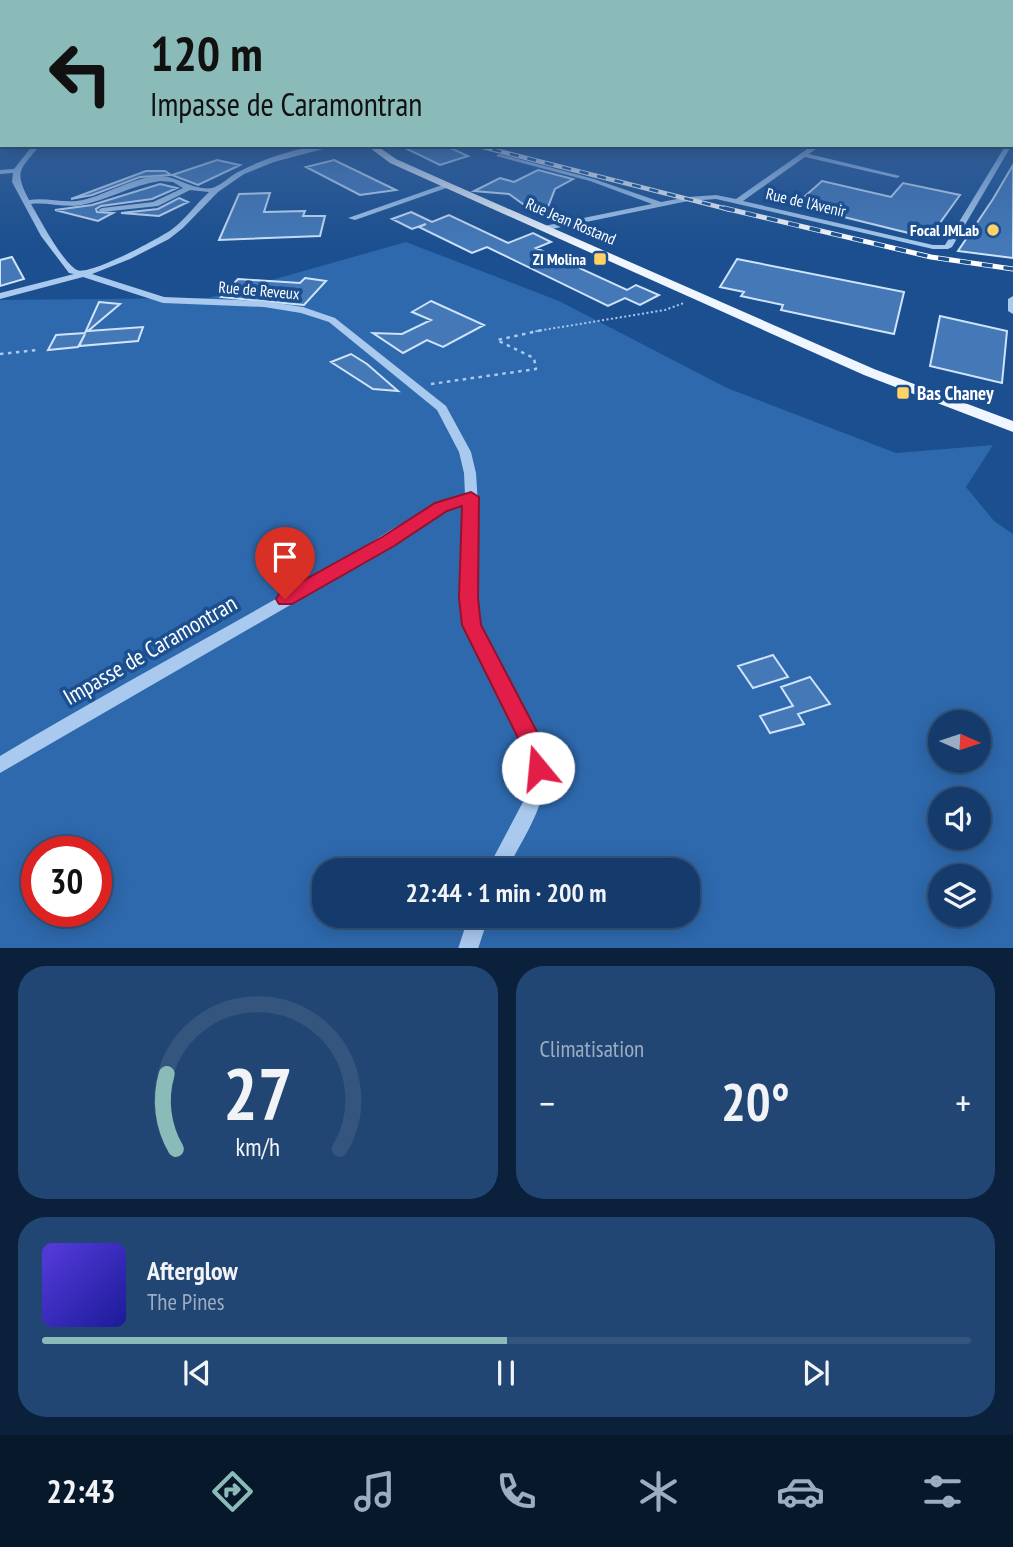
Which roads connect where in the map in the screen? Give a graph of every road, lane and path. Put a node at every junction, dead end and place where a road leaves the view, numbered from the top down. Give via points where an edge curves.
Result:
1 (26, 158) edge
2 (283, 158) edge
3 (389, 158) edge
4 (507, 158) edge
5 (799, 158) edge
6 (818, 158) edge
7 (1001, 158) edge
8 (16, 171) junction
9 (0, 172) edge
10 (897, 176) dead end
11 (448, 186) junction
12 (189, 188) junction
13 (215, 190) junction
14 (116, 193) junction
15 (738, 201) junction
16 (28, 202) junction
17 (659, 204) junction
18 (122, 207) junction
19 (102, 210) dead end
20 (352, 218) dead end
21 (547, 228) junction
22 (86, 274) junction
23 (0, 296) edge
24 (701, 297) junction
25 (1013, 299) edge
26 (1013, 311) edge
27 (761, 322) junction
28 (37, 350) dead end
29 (0, 354) edge
30 (417, 386) junction
31 (1013, 417) edge
32 (1013, 427) edge
33 (471, 497) junction
34 (0, 765) edge
35 (503, 858) edge
36 (475, 928) edge
37 (468, 948) edge

1 - 8 street
2 - 13 street via 259,165
3 - 11 main road, Rue Jean Rostand
4 - 17 street
5 - 15 street
6 - 10 street
7 - 15 street, Rue de l'Avenir via 948,247
8 - 9 street
8 - 16 street, Rue de Reveux via 16,182
11 - 20 street
11 - 21 main road, Rue Jean Rostand
12 - 13 street
12 - 14 street via 156,178
12 - 18 street via 155,204
13 - 22 street via 189,220 167,236
14 - 16 street via 65,204 44,199
14 - 18 street via 125,197
15 - 17 street, Rue de l'Avenir via 706,196
16 - 22 street, Rue de Reveux via 68,268
17 - 21 street, Rue de l'Avenir
18 - 19 street
21 - 24 main road, Rue Jean Rostand
22 - 23 street
22 - 30 street, Rue de Reveux via 163,300 303,310 332,320
24 - 27 main road, Rue Jean Rostand
24 - 30 path via 665,310 497,340 534,358 536,369
25 - 26 street
27 - 31 main road, Rue Jean Rostand
27 - 32 main road, Rue Jean Rostand via 869,372
28 - 29 path
30 - 33 street, Rue de Reveux via 442,408 466,452
33 - 34 street, Impasse de Caramontran via 441,507
33 - 35 street via 471,625 535,749 538,768 537,794
36 - 37 street

